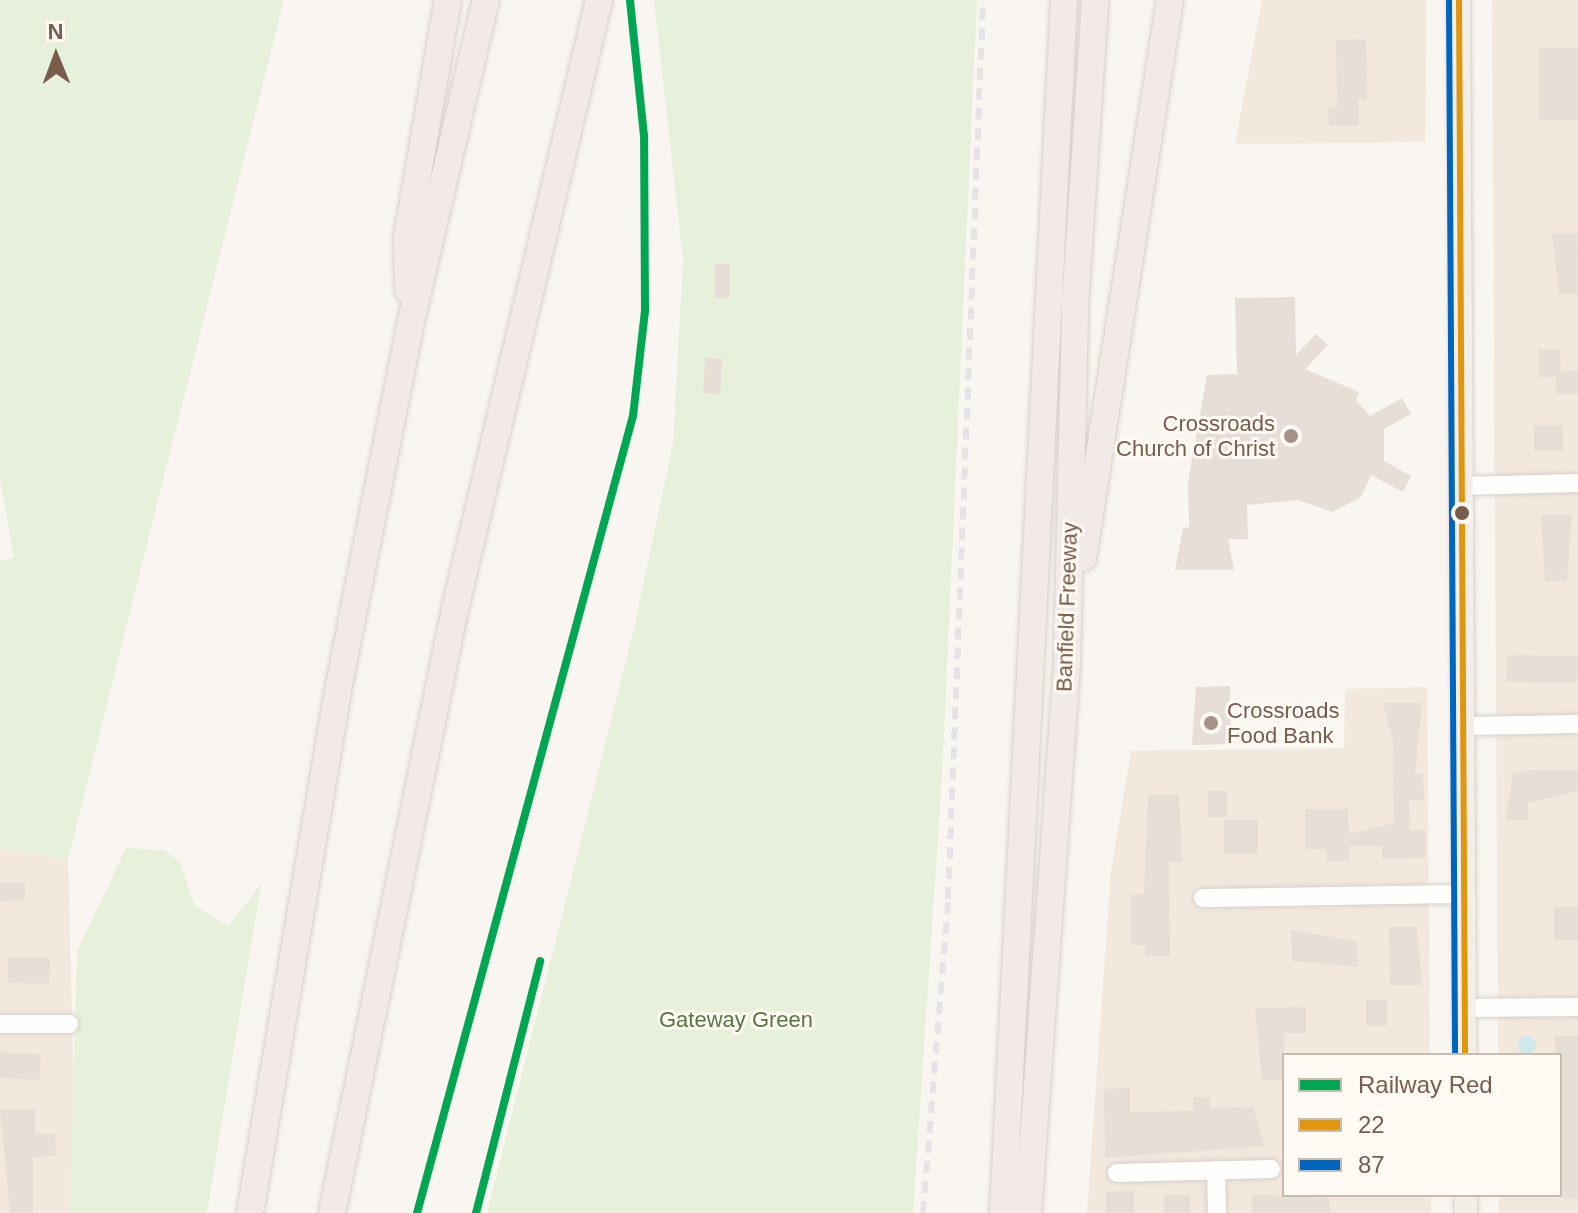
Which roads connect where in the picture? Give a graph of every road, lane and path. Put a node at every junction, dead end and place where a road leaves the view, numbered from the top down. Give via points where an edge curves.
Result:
1 (448, 0) edge
2 (486, 0) edge
3 (599, 0) edge
4 (1064, 0) edge
5 (1095, 0) edge
6 (1170, 0) edge
7 (1459, 0) edge
8 (409, 330) junction
9 (1578, 483) edge
10 (1461, 486) junction
11 (1067, 663) junction
12 (1578, 724) edge
13 (1463, 726) junction
14 (1464, 894) junction
15 (1203, 898) dead end
16 (1578, 1007) edge
17 (1465, 1008) junction
18 (0, 1024) edge
19 (69, 1024) dead end
20 (1465, 1053) edge
21 (1271, 1169) dead end
22 (1216, 1170) junction
23 (1117, 1173) dead end
24 (250, 1213) edge
25 (332, 1213) edge
26 (1003, 1213) edge
27 (1028, 1213) edge
28 (1217, 1213) edge

1 - 8 highway via 407,237
2 - 8 highway
3 - 25 highway via 455,609
4 - 26 highway, Banfield Freeway
5 - 11 highway, Banfield Freeway via 1075,304
6 - 11 highway
7 - 10 main road
8 - 24 highway via 321,779
9 - 10 street
10 - 13 main road
11 - 27 highway, Banfield Freeway
12 - 13 street
13 - 14 main road
14 - 15 street
14 - 17 main road
16 - 17 street
17 - 20 main road
18 - 19 street
21 - 22 street
22 - 23 street
22 - 28 street

